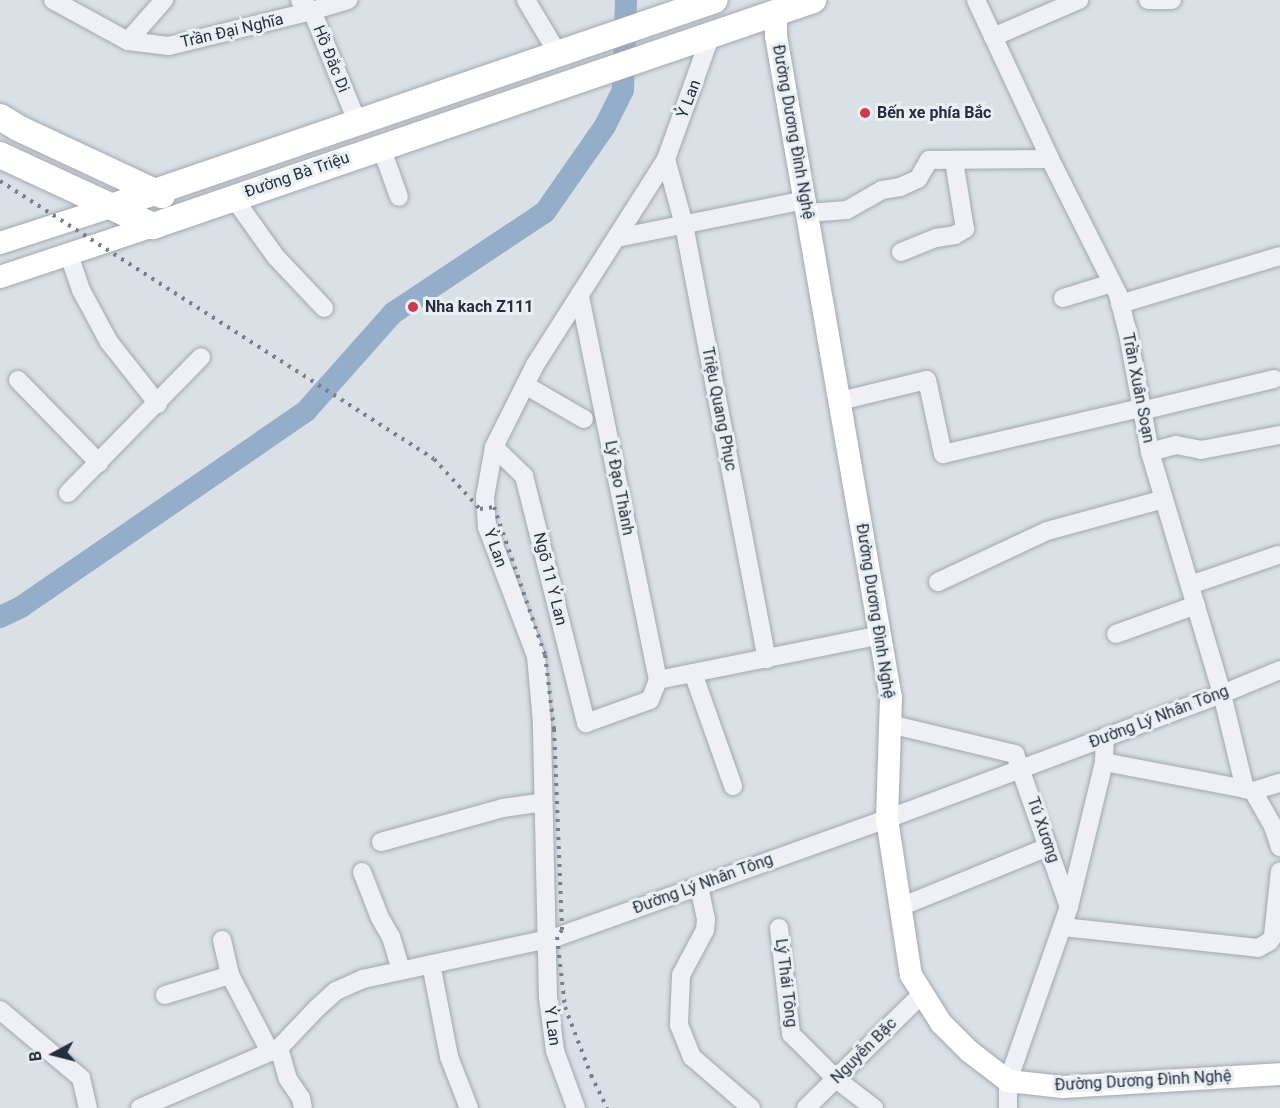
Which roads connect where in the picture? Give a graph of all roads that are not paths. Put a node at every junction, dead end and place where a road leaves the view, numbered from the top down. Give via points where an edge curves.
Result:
1 (53, 0) edge
2 (164, 0) edge
3 (348, 0) edge
4 (526, 0) edge
5 (715, 0) edge
6 (813, 0) edge
7 (976, 0) edge
8 (1079, 0) edge
9 (1148, 0) edge
10 (1172, 0) edge
11 (306, 6) edge
12 (774, 7) edge
13 (711, 35) junction
14 (993, 37) junction
15 (128, 41) junction
16 (557, 52) junction
17 (0, 117) edge
18 (357, 121) junction
19 (381, 147) junction
20 (0, 155) edge
21 (666, 159) junction
22 (1050, 159) junction
23 (954, 160) junction
24 (154, 191) junction
25 (233, 197) junction
26 (399, 197) dead end
27 (111, 207) junction
28 (806, 207) junction
29 (195, 211) junction
30 (684, 225) junction
31 (153, 226) junction
32 (616, 238) junction
33 (0, 243) edge
34 (901, 252) dead end
35 (69, 255) junction
36 (1280, 256) edge
37 (0, 277) edge
38 (1112, 283) junction
39 (580, 295) junction
40 (1063, 298) dead end
41 (1120, 304) junction
42 (324, 308) dead end
43 (201, 357) dead end
44 (1274, 379) dead end
45 (18, 380) dead end
46 (525, 385) junction
47 (840, 401) junction
48 (158, 404) junction
49 (1141, 409) junction
50 (584, 418) dead end
51 (1280, 435) edge
52 (494, 447) junction
53 (1150, 452) junction
54 (99, 463) junction
55 (68, 493) dead end
56 (1164, 499) junction
57 (1278, 555) dead end
58 (938, 582) dead end
59 (1190, 585) junction
60 (1196, 605) junction
61 (1116, 634) dead end
62 (881, 636) junction
63 (767, 659) junction
64 (1280, 670) edge
65 (693, 673) junction
66 (658, 681) junction
67 (1222, 694) junction
68 (890, 724) junction
69 (1105, 737) junction
70 (1018, 761) junction
71 (1104, 762) junction
72 (1280, 783) edge
73 (733, 786) dead end
74 (1249, 790) junction
75 (544, 802) junction
76 (886, 819) junction
77 (381, 842) dead end
78 (1048, 847) junction
79 (1280, 847) edge
80 (1280, 871) edge
81 (362, 872) dead end
82 (699, 886) junction
83 (900, 907) junction
84 (1069, 908) junction
85 (1063, 927) junction
86 (779, 928) dead end
87 (222, 940) dead end
88 (545, 940) junction
89 (430, 964) junction
90 (401, 970) junction
91 (230, 975) junction
92 (922, 994) junction
93 (165, 995) dead end
94 (0, 1010) edge
95 (275, 1050) junction
96 (1280, 1074) edge
97 (836, 1078) junction
98 (1008, 1081) junction
99 (88, 1108) edge
100 (140, 1108) edge
101 (303, 1108) edge
102 (469, 1108) edge
103 (576, 1108) edge
104 (751, 1108) edge
105 (806, 1108) edge
106 (874, 1108) edge
107 (1008, 1108) edge

1 - 15 street, Trần Đại Nghĩa
2 - 15 street
3 - 11 street, Trần Đại Nghĩa
4 - 16 street
5 - 16 highway, Đường Bà Triệu
6 - 12 highway
7 - 14 street, Trần Xuân Soạn
8 - 14 street
9 - 10 street
11 - 15 street, Trần Đại Nghĩa via 169,46
11 - 18 street, Hồ Đắc Di
12 - 13 highway
12 - 28 main road, Đường Dương Đình Nghệ
13 - 19 highway, Đường Bà Triệu
13 - 21 street, Ỷ Lan
14 - 22 street, Trần Xuân Soạn
16 - 18 highway, Đường Bà Triệu
17 - 24 highway
18 - 24 highway, Đường Bà Triệu
19 - 25 highway, Đường Bà Triệu
19 - 26 street
20 - 27 highway
21 - 30 street, Triệu Quang Phục
21 - 32 street, Ỷ Lan
22 - 23 street
22 - 38 street, Trần Xuân Soạn
23 - 28 street via 929,160 924,174 900,187 882,190 847,210
23 - 34 street via 965,229
24 - 27 highway, Đường Bà Triệu
24 - 29 highway
25 - 29 highway, Đường Bà Triệu
25 - 42 street via 276,257
27 - 31 highway
27 - 33 main road, Đường Bà Triệu
28 - 30 street
28 - 47 main road, Đường Dương Đình Nghệ
29 - 31 highway, Đường Bà Triệu
30 - 32 street
30 - 63 street, Triệu Quang Phục
31 - 35 main road, Đường Bà Triệu
32 - 39 street, Ỷ Lan
35 - 37 main road, Đường Bà Triệu
35 - 48 street via 81,290 109,342
36 - 41 street
38 - 40 street
38 - 41 street, Trần Xuân Soạn
39 - 46 street, Ỷ Lan
39 - 66 street, Lý Đạo Thành
41 - 49 street, Trần Xuân Soạn
43 - 48 street
44 - 49 street
45 - 54 street
46 - 50 street
46 - 52 street, Ỷ Lan
47 - 49 street via 927,380 943,454
47 - 62 main road, Đường Dương Đình Nghệ
48 - 54 street
49 - 53 street, Trần Xuân Soạn
51 - 53 street via 1201,450 1176,445
52 - 66 street, Ngõ 11 Ỷ Lan via 524,476 586,723 650,700
52 - 75 street, Ỷ Lan via 484,509 487,528 536,656
53 - 56 street, Trần Xuân Soạn
54 - 55 street
56 - 58 street via 1047,531
56 - 59 street, Trần Xuân Soạn
57 - 59 street
59 - 60 street, Trần Xuân Soạn
60 - 61 street
60 - 67 street, Trần Xuân Soạn
62 - 63 street
62 - 68 main road, Đường Dương Đình Nghệ via 891,698
63 - 65 street
64 - 67 street, Đường Lý Nhân Tông
65 - 66 street
65 - 73 street
67 - 69 street, Đường Lý Nhân Tông
67 - 74 street, Trần Xuân Soạn
68 - 70 street
68 - 76 main road, Đường Dương Đình Nghệ
69 - 70 street, Đường Lý Nhân Tông
69 - 71 street
70 - 76 street, Đường Lý Nhân Tông
70 - 78 street, Tú Xương
71 - 74 street
71 - 84 street
72 - 74 street
74 - 79 street, Trần Xuân Soạn via 1273,826
75 - 77 street via 503,808
75 - 88 street, Ỷ Lan
76 - 82 street, Đường Lý Nhân Tông
76 - 83 main road, Đường Dương Đình Nghệ
78 - 83 street
78 - 84 street, Tú Xương
80 - 85 street via 1273,936 1258,948
81 - 90 street
82 - 88 street, Đường Lý Nhân Tông
82 - 104 street via 705,930 681,975 679,1025 692,1057
83 - 92 main road, Đường Dương Đình Nghệ via 911,975
84 - 85 street
85 - 98 street
86 - 97 street, Lý Thái Tông via 791,1034
87 - 91 street
88 - 89 street, Đường Lý Nhân Tông
88 - 103 street, Ỷ Lan via 555,1051
89 - 90 street, Đường Lý Nhân Tông
89 - 102 street via 448,1057
90 - 95 street, Đường Lý Nhân Tông via 363,978 336,991
91 - 93 street
91 - 95 street
92 - 97 street, Nguyễn Bặc
92 - 98 main road, Đường Dương Đình Nghệ via 941,1023
94 - 99 street via 81,1078
95 - 100 street, Đường Lý Nhân Tông
95 - 101 street
96 - 98 main road, Đường Dương Đình Nghệ via 1063,1087
97 - 105 street, Nguyễn Bặc
97 - 106 street, Lý Thái Tông
98 - 107 street

